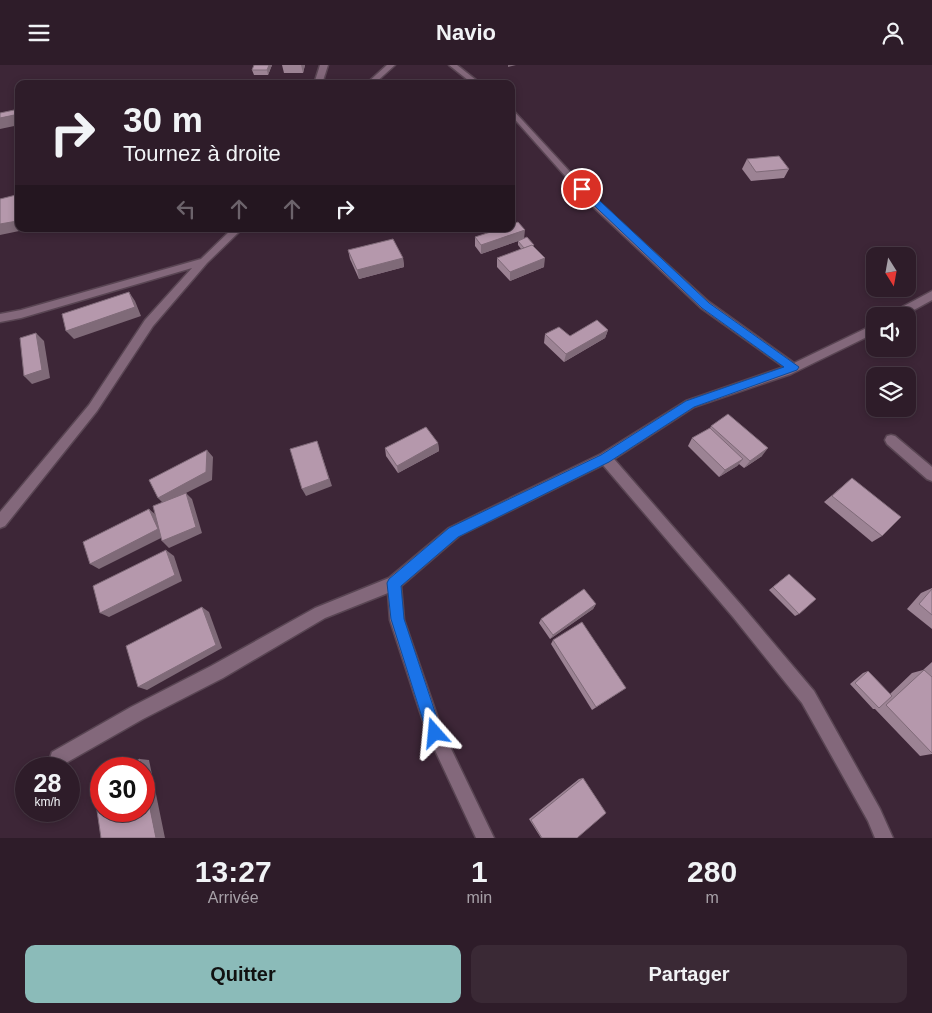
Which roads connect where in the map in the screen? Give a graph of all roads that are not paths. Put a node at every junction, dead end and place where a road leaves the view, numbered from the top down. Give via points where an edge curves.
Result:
1 (324, 65) edge
2 (391, 65) edge
3 (453, 65) edge
4 (319, 80) edge
5 (374, 80) edge
6 (473, 80) edge
7 (515, 115) edge
8 (234, 232) edge
9 (204, 261) junction
10 (932, 295) edge
11 (911, 307) edge
12 (0, 318) edge
13 (866, 332) edge
14 (793, 367) junction
15 (890, 439) dead end
16 (605, 458) junction
17 (932, 475) edge
18 (0, 522) edge
19 (394, 583) junction
20 (60, 757) edge
21 (485, 838) edge
22 (884, 838) edge

1 - 4 street
2 - 5 street
3 - 6 street
7 - 14 street via 594,202 705,305
8 - 9 street
9 - 12 street
9 - 18 street via 149,323 93,408
10 - 11 street
13 - 14 street
14 - 16 street via 690,404
15 - 17 street
16 - 19 street via 454,533
16 - 22 street via 808,697
19 - 20 street via 320,613
19 - 21 street via 397,619 435,733

